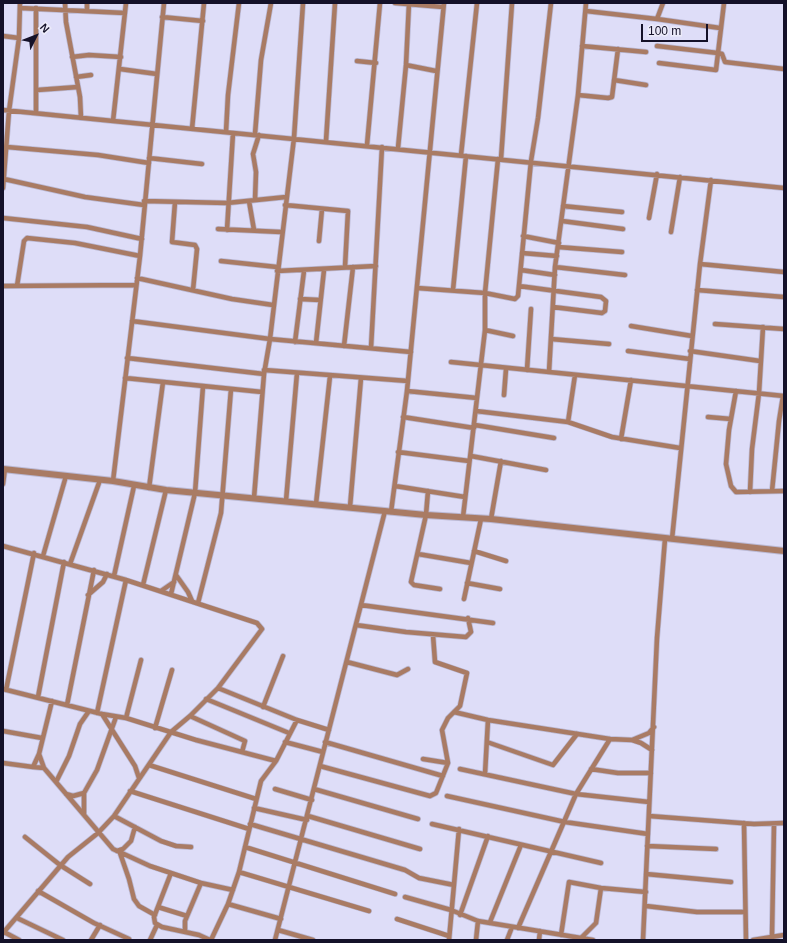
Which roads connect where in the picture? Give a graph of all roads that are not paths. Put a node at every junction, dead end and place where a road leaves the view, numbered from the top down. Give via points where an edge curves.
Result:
1 (65, 3) edge
2 (87, 3) edge
3 (126, 3) edge
4 (164, 3) edge
5 (204, 3) edge
6 (239, 3) edge
7 (271, 3) edge
8 (303, 3) edge
9 (335, 3) edge
10 (380, 3) edge
11 (395, 3) edge
12 (477, 3) edge
13 (512, 3) edge
14 (551, 3) edge
15 (586, 3) edge
16 (662, 3) edge
17 (724, 3) edge
18 (409, 4) edge
19 (444, 5) edge
20 (20, 6) edge
21 (36, 8) junction
22 (65, 10) junction
23 (87, 11) junction
24 (586, 11) junction
25 (125, 13) junction
26 (162, 17) junction
27 (657, 19) junction
28 (203, 21) junction
29 (720, 28) junction
30 (3, 36) edge
31 (19, 38) junction
32 (582, 46) junction
33 (657, 46) dead end
34 (618, 49) junction
35 (646, 52) dead end
36 (718, 53) junction
37 (121, 57) junction
38 (72, 58) junction
39 (357, 61) dead end
40 (376, 63) junction
41 (659, 63) dead end
42 (406, 66) junction
43 (120, 69) junction
44 (784, 69) edge
45 (436, 72) junction
46 (157, 74) junction
47 (91, 75) dead end
48 (76, 77) junction
49 (614, 80) junction
50 (646, 85) dead end
51 (78, 87) junction
52 (37, 90) junction
53 (578, 95) junction
54 (3, 110) edge
55 (9, 110) junction
56 (36, 113) junction
57 (81, 118) junction
58 (113, 121) junction
59 (152, 125) junction
60 (192, 129) junction
61 (226, 132) junction
62 (233, 133) junction
63 (257, 134) junction
64 (294, 138) junction
65 (326, 141) junction
66 (368, 145) junction
67 (7, 147) junction
68 (382, 147) junction
69 (398, 148) junction
70 (429, 151) junction
71 (464, 155) junction
72 (499, 159) junction
73 (149, 161) junction
74 (531, 161) junction
75 (202, 164) dead end
76 (568, 165) junction
77 (4, 170) edge
78 (657, 174) junction
79 (680, 177) junction
80 (4, 179) edge
81 (711, 180) junction
82 (3, 188) edge
83 (784, 188) edge
84 (286, 197) junction
85 (255, 200) junction
86 (249, 201) junction
87 (175, 202) junction
88 (144, 203) junction
89 (227, 203) junction
90 (285, 205) junction
91 (563, 206) junction
92 (322, 209) junction
93 (622, 212) dead end
94 (3, 218) edge
95 (649, 218) dead end
96 (562, 221) junction
97 (218, 229) dead end
98 (623, 229) dead end
99 (227, 230) junction
100 (254, 230) junction
101 (281, 232) junction
102 (671, 232) dead end
103 (523, 236) junction
104 (142, 239) junction
105 (319, 241) dead end
106 (558, 245) junction
107 (622, 252) dead end
108 (522, 253) junction
109 (140, 256) junction
110 (557, 256) junction
111 (221, 261) dead end
112 (700, 264) junction
113 (376, 266) junction
114 (345, 267) junction
115 (353, 267) junction
116 (556, 267) junction
117 (277, 269) junction
118 (324, 270) junction
119 (521, 270) junction
120 (304, 271) junction
121 (784, 272) edge
122 (555, 275) junction
123 (625, 275) dead end
124 (137, 278) junction
125 (136, 285) junction
126 (3, 286) edge
127 (17, 286) junction
128 (519, 286) junction
129 (417, 288) junction
130 (193, 290) junction
131 (453, 290) junction
132 (697, 290) junction
133 (554, 291) junction
134 (485, 293) junction
135 (784, 297) edge
136 (300, 299) junction
137 (320, 300) junction
138 (273, 305) junction
139 (553, 307) junction
140 (531, 309) dead end
141 (132, 321) junction
142 (715, 324) dead end
143 (631, 326) dead end
144 (763, 327) junction
145 (784, 329) edge
146 (484, 330) junction
147 (513, 336) dead end
148 (692, 336) junction
149 (551, 339) junction
150 (270, 340) junction
151 (295, 342) junction
152 (316, 343) junction
153 (609, 344) dead end
154 (344, 346) junction
155 (371, 348) junction
156 (628, 351) dead end
157 (690, 351) junction
158 (411, 352) junction
159 (127, 358) junction
160 (690, 359) junction
161 (760, 361) junction
162 (451, 362) dead end
163 (480, 367) junction
164 (506, 369) junction
165 (527, 370) junction
166 (264, 372) junction
167 (549, 372) junction
168 (298, 373) junction
169 (575, 375) junction
170 (330, 376) junction
171 (125, 378) junction
172 (361, 378) junction
173 (631, 380) junction
174 (408, 381) junction
175 (163, 382) junction
176 (687, 385) junction
177 (203, 386) junction
178 (231, 389) junction
179 (407, 391) junction
180 (736, 391) junction
181 (262, 392) junction
182 (759, 393) junction
183 (504, 395) dead end
184 (784, 396) edge
185 (478, 398) junction
186 (476, 411) junction
187 (403, 417) junction
188 (708, 417) dead end
189 (731, 419) junction
190 (568, 422) junction
191 (474, 426) junction
192 (554, 438) dead end
193 (622, 439) junction
194 (680, 448) junction
195 (398, 452) junction
196 (471, 456) junction
197 (469, 461) junction
198 (501, 461) junction
199 (4, 469) edge
200 (546, 470) dead end
201 (66, 476) junction
202 (100, 480) junction
203 (113, 482) junction
204 (3, 484) edge
205 (134, 486) junction
206 (395, 486) junction
207 (148, 488) junction
208 (166, 490) junction
209 (428, 491) junction
210 (772, 491) junction
211 (784, 491) edge
212 (750, 492) junction
213 (195, 493) junction
214 (224, 496) junction
215 (464, 497) junction
216 (254, 498) junction
217 (286, 501) junction
218 (316, 504) junction
219 (350, 507) junction
220 (388, 511) junction
221 (426, 515) junction
222 (463, 517) junction
223 (481, 518) junction
224 (491, 519) junction
225 (668, 539) junction
226 (3, 546) edge
227 (474, 551) junction
228 (784, 551) edge
229 (34, 553) junction
230 (418, 554) junction
231 (43, 556) junction
232 (506, 561) dead end
233 (64, 562) junction
234 (471, 563) junction
235 (70, 564) junction
236 (94, 570) junction
237 (107, 574) junction
238 (176, 575) junction
239 (114, 576) junction
240 (126, 580) junction
241 (174, 582) junction
242 (467, 583) junction
243 (143, 585) junction
244 (500, 589) dead end
245 (440, 590) dead end
246 (160, 591) junction
247 (171, 594) junction
248 (88, 595) junction
249 (464, 599) dead end
250 (192, 601) junction
251 (198, 603) junction
252 (361, 605) junction
253 (468, 618) junction
254 (493, 622) dead end
255 (356, 626) junction
256 (433, 635) junction
257 (283, 656) dead end
258 (141, 660) dead end
259 (348, 662) junction
260 (408, 669) dead end
261 (172, 670) dead end
262 (218, 688) junction
263 (4, 689) edge
264 (38, 697) junction
265 (206, 699) junction
266 (52, 701) junction
267 (67, 705) junction
268 (263, 707) junction
269 (89, 711) junction
270 (454, 712) junction
271 (100, 714) junction
272 (190, 716) junction
273 (116, 717) junction
274 (126, 718) junction
275 (297, 720) junction
276 (488, 720) junction
277 (654, 727) junction
278 (154, 728) junction
279 (111, 730) junction
280 (329, 730) junction
281 (3, 731) edge
282 (171, 732) junction
283 (290, 733) junction
284 (577, 734) junction
285 (42, 738) junction
286 (610, 739) junction
287 (632, 740) junction
288 (285, 742) junction
289 (326, 742) junction
290 (487, 742) junction
291 (652, 750) junction
292 (242, 752) junction
293 (323, 752) junction
294 (39, 754) junction
295 (423, 759) dead end
296 (276, 761) junction
297 (3, 763) edge
298 (448, 763) junction
299 (149, 765) junction
300 (320, 766) junction
301 (33, 767) junction
302 (44, 768) junction
303 (460, 769) dead end
304 (591, 769) junction
305 (651, 773) junction
306 (485, 774) junction
307 (444, 776) junction
308 (139, 778) junction
309 (56, 782) junction
310 (275, 789) dead end
311 (314, 789) junction
312 (130, 791) junction
313 (84, 793) junction
314 (66, 794) junction
315 (576, 794) junction
316 (447, 796) dead end
317 (256, 799) junction
318 (312, 800) junction
319 (649, 802) junction
320 (254, 808) junction
321 (84, 815) junction
322 (114, 816) junction
323 (648, 816) junction
324 (308, 818) junction
325 (418, 818) dead end
326 (565, 822) junction
327 (744, 823) junction
328 (784, 823) edge
329 (432, 824) dead end
330 (774, 824) junction
331 (250, 826) junction
332 (135, 827) junction
333 (459, 829) junction
334 (98, 833) junction
335 (648, 834) junction
336 (25, 836) dead end
337 (488, 836) junction
338 (302, 840) junction
339 (521, 845) junction
340 (648, 846) junction
341 (191, 847) dead end
342 (245, 847) junction
343 (420, 849) dead end
344 (716, 849) dead end
345 (118, 852) junction
346 (550, 852) junction
347 (295, 863) junction
348 (601, 863) dead end
349 (60, 865) junction
350 (239, 872) junction
351 (171, 873) junction
352 (646, 874) junction
353 (731, 882) dead end
354 (201, 883) junction
355 (90, 884) dead end
356 (454, 885) junction
357 (289, 886) junction
358 (601, 888) junction
359 (233, 890) junction
360 (38, 891) junction
361 (646, 892) junction
362 (394, 894) dead end
363 (405, 898) dead end
364 (228, 904) junction
365 (646, 906) junction
366 (158, 908) junction
367 (451, 910) junction
368 (369, 911) dead end
369 (745, 912) junction
370 (155, 915) junction
371 (460, 915) junction
372 (187, 916) junction
373 (17, 918) junction
374 (281, 919) junction
375 (397, 919) dead end
376 (478, 921) junction
377 (490, 922) junction
378 (100, 925) junction
379 (158, 925) junction
380 (512, 927) junction
381 (518, 928) junction
382 (278, 930) junction
383 (3, 932) edge
384 (185, 932) junction
385 (540, 932) junction
386 (561, 935) junction
387 (784, 935) edge
388 (772, 936) junction
389 (129, 938) dead end
390 (449, 938) edge
391 (581, 938) junction
392 (573, 939) edge
393 (19, 940) edge
394 (63, 940) edge
395 (91, 940) edge
396 (150, 940) edge
397 (210, 940) edge
398 (275, 940) edge
399 (313, 940) edge
400 (476, 940) edge
401 (507, 940) edge
402 (539, 940) edge
403 (593, 940) edge
404 (643, 940) edge
405 (746, 940) edge
406 (753, 940) edge

1 - 22 street
2 - 23 street
3 - 25 street
4 - 26 street
5 - 28 street
6 - 61 street
7 - 63 street via 261,60
8 - 64 street
9 - 65 street
10 - 40 street
11 - 18 street
12 - 71 street
13 - 72 street
14 - 74 street
15 - 24 street
16 - 27 street
17 - 29 street
18 - 19 street
18 - 42 street
19 - 45 street
20 - 21 street
20 - 31 street
21 - 22 street
21 - 52 street
22 - 23 street
22 - 38 street
23 - 25 street
24 - 27 street
24 - 32 street
25 - 37 street
26 - 28 street
26 - 46 street
27 - 29 street
28 - 60 street
29 - 36 street
30 - 31 street
31 - 55 street
32 - 34 street
32 - 53 street
33 - 36 street
34 - 35 street
34 - 49 street
36 - 41 street via 716,70
36 - 44 street via 722,54 725,62
37 - 38 street via 89,55
37 - 43 street
38 - 48 street
39 - 40 street
40 - 66 street
42 - 45 street
42 - 69 street
43 - 46 street
43 - 58 street
45 - 70 street
46 - 59 street
47 - 48 street
48 - 51 street
49 - 50 street
49 - 53 street via 613,94 610,98
51 - 52 street
51 - 57 street
52 - 56 street
53 - 76 street
54 - 55 street
55 - 56 street
55 - 67 street
56 - 57 street
57 - 58 street
58 - 59 street
59 - 60 street
59 - 73 street
60 - 61 street
61 - 62 street
62 - 63 street
62 - 89 street
63 - 64 street
63 - 85 street via 253,154 256,172
64 - 65 street
64 - 84 street
65 - 66 street
66 - 68 street
67 - 73 street
67 - 77 street
68 - 69 street
68 - 113 street
69 - 70 street
70 - 71 street
70 - 129 street
71 - 72 street
71 - 131 street
72 - 74 street
72 - 134 street
73 - 75 street
73 - 88 street
74 - 76 street
74 - 103 street
76 - 78 street
76 - 91 street
77 - 80 street
78 - 79 street
78 - 95 street
79 - 81 street
79 - 102 street
80 - 82 street
80 - 88 street via 85,197
81 - 83 street
81 - 112 street
84 - 85 street
84 - 90 street
85 - 86 street
86 - 89 street
86 - 100 street
87 - 88 street
87 - 89 street
87 - 130 street via 172,242 195,245 197,249
88 - 104 street
89 - 99 street
90 - 92 street
90 - 101 street
91 - 93 street
91 - 96 street
92 - 105 street
92 - 114 street via 348,211
94 - 104 street via 87,227
96 - 98 street
96 - 106 street
97 - 99 street
99 - 100 street
100 - 101 street
101 - 117 street
103 - 106 street
103 - 108 street
104 - 109 street
106 - 107 street
106 - 110 street
108 - 110 street
108 - 119 street
109 - 124 street
109 - 127 street via 75,243 27,238 24,241
110 - 116 street
111 - 117 street
112 - 121 street
112 - 132 street
113 - 115 street
113 - 155 street
114 - 115 street
114 - 118 street
115 - 154 street
116 - 122 street
116 - 123 street
117 - 120 street
117 - 138 street
118 - 120 street
118 - 137 street
119 - 122 street
119 - 128 street
120 - 136 street
122 - 133 street
124 - 125 street
124 - 130 street
125 - 127 street
125 - 141 street
126 - 127 street
128 - 133 street
128 - 134 street via 515,299
129 - 131 street
129 - 158 street
130 - 138 street
131 - 134 street
132 - 135 street
132 - 148 street
133 - 139 street
133 - 139 street via 601,297 606,301 605,311 602,313
134 - 146 street
136 - 137 street
136 - 151 street
137 - 152 street
138 - 150 street
139 - 149 street
140 - 165 street
141 - 150 street
141 - 159 street
142 - 144 street
143 - 148 street
144 - 145 street
144 - 161 street
146 - 147 street
146 - 163 street
148 - 157 street
149 - 153 street
149 - 167 street
150 - 151 street
150 - 166 street
151 - 152 street
152 - 154 street
154 - 155 street
155 - 158 street
156 - 160 street
157 - 160 street
157 - 161 street
158 - 174 street
159 - 166 street
159 - 171 street
160 - 176 street
161 - 182 street
162 - 163 street
163 - 164 street
163 - 185 street
164 - 165 street
164 - 183 street
165 - 167 street
166 - 168 street
166 - 181 street
167 - 169 street
168 - 170 street
168 - 217 street
169 - 173 street
169 - 190 street
170 - 172 street
170 - 218 street
171 - 175 street
171 - 203 street
172 - 174 street
172 - 219 street
173 - 176 street
173 - 193 street
174 - 179 street
175 - 177 street
175 - 207 street
176 - 180 street
176 - 194 street
177 - 178 street
177 - 213 street
178 - 181 street
178 - 214 street
179 - 185 street
179 - 187 street
180 - 182 street
180 - 189 street
181 - 216 street
182 - 184 street
182 - 212 street
184 - 210 street
185 - 186 street
186 - 190 street
186 - 191 street
187 - 191 street
187 - 195 street
188 - 189 street
189 - 212 street via 726,464 728,481 736,492
190 - 193 street
191 - 192 street
191 - 196 street
193 - 194 street
194 - 225 street
195 - 197 street
195 - 206 street
196 - 197 street
196 - 198 street
197 - 215 street
198 - 200 street
198 - 224 street
199 - 201 street
199 - 204 street
201 - 202 street
201 - 231 street
202 - 203 street
202 - 235 street
203 - 205 street
205 - 207 street
205 - 239 street
206 - 209 street
206 - 220 street
207 - 208 street
208 - 213 street
208 - 243 street
209 - 215 street
209 - 221 street
210 - 211 street
210 - 212 street
213 - 214 street
213 - 238 street
214 - 216 street
214 - 251 street
215 - 222 street
216 - 217 street
217 - 218 street
218 - 219 street
219 - 220 street
220 - 221 street
220 - 252 street
221 - 222 street
221 - 230 street
222 - 223 street
223 - 224 street
223 - 227 street
224 - 225 street
225 - 228 street
225 - 277 street via 656,638
226 - 229 street
227 - 232 street
227 - 234 street
229 - 231 street
229 - 263 street
230 - 234 street
230 - 245 street via 411,584
231 - 233 street
233 - 235 street
233 - 264 street
234 - 242 street
235 - 236 street
236 - 237 street
236 - 248 street
237 - 239 street
237 - 248 street via 103,582
238 - 241 street
238 - 250 street
239 - 240 street
240 - 243 street
240 - 271 street
241 - 246 street
241 - 247 street
242 - 244 street
242 - 249 street
243 - 246 street
246 - 247 street
247 - 250 street
248 - 267 street
250 - 251 street
251 - 262 street via 258,623 262,628
252 - 253 street
252 - 255 street
253 - 254 street
253 - 256 street via 471,632 468,636
255 - 256 street
255 - 259 street
256 - 270 street via 435,662 467,673 461,702
257 - 268 street
258 - 274 street
259 - 260 street via 396,675
259 - 280 street
261 - 278 street
262 - 265 street
262 - 268 street
263 - 264 street
264 - 266 street
265 - 272 street
265 - 283 street
266 - 267 street
266 - 285 street
267 - 269 street
268 - 275 street
269 - 271 street
269 - 309 street via 80,724 69,756
270 - 276 street
270 - 298 street via 448,718 442,732
271 - 273 street
271 - 279 street
272 - 282 street
272 - 292 street via 245,741
273 - 274 street
273 - 279 street
274 - 278 street
275 - 280 street
275 - 283 street
276 - 284 street
276 - 290 street
277 - 287 street via 649,733
277 - 291 street
278 - 282 street
279 - 308 street via 135,766
279 - 313 street via 97,770
280 - 289 street
281 - 285 street
282 - 292 street
282 - 299 street
283 - 288 street
284 - 286 street
284 - 290 street via 553,765
285 - 294 street
286 - 287 street
286 - 304 street
287 - 291 street
288 - 293 street
288 - 296 street
289 - 293 street
289 - 307 street
290 - 306 street
291 - 305 street
292 - 296 street
293 - 300 street
294 - 301 street
294 - 302 street
295 - 298 street
296 - 317 street via 263,777
297 - 301 street
298 - 307 street
299 - 308 street
299 - 317 street
300 - 307 street via 430,796 436,793
300 - 311 street
301 - 302 street
302 - 309 street
303 - 306 street
304 - 305 street via 618,773
304 - 315 street
305 - 319 street
306 - 315 street
308 - 312 street
309 - 314 street
310 - 318 street
311 - 318 street
311 - 325 street
312 - 322 street
312 - 331 street
313 - 314 street via 73,796
313 - 321 street
314 - 321 street
315 - 319 street
315 - 326 street
316 - 326 street
317 - 320 street
318 - 324 street
319 - 323 street
320 - 324 street
320 - 331 street
321 - 334 street
322 - 332 street
322 - 334 street
323 - 327 street
323 - 335 street
324 - 338 street
324 - 343 street
326 - 335 street
326 - 346 street
327 - 330 street
327 - 369 street
328 - 330 street
329 - 333 street
330 - 388 street
331 - 338 street
331 - 342 street
332 - 341 street via 170,844
332 - 345 street via 131,841
333 - 337 street
333 - 356 street
334 - 345 street
334 - 349 street
335 - 340 street
336 - 349 street
337 - 339 street
337 - 371 street
338 - 347 street
338 - 356 street via 405,870 419,878
339 - 346 street
339 - 377 street
340 - 344 street
340 - 352 street
342 - 347 street
342 - 350 street
345 - 351 street
345 - 370 street via 134,899 139,906
346 - 348 street
346 - 381 street
347 - 357 street
347 - 362 street
349 - 355 street
349 - 360 street
350 - 357 street
350 - 359 street
351 - 354 street
351 - 366 street
352 - 353 street
352 - 361 street
354 - 359 street
354 - 372 street
356 - 367 street
357 - 368 street
357 - 374 street
358 - 361 street
358 - 386 street via 569,882
358 - 391 street via 595,926
359 - 364 street
360 - 373 street
360 - 378 street
361 - 365 street
363 - 367 street
364 - 374 street
364 - 397 street
365 - 369 street via 697,912
365 - 404 street
366 - 370 street
366 - 372 street
367 - 371 street
367 - 390 street
369 - 405 street
370 - 379 street via 154,920
371 - 376 street
372 - 384 street
373 - 383 street
373 - 394 street
374 - 382 street
375 - 390 street
376 - 377 street
376 - 400 street
377 - 380 street
378 - 389 street
378 - 395 street
379 - 384 street
379 - 396 street
380 - 381 street
380 - 401 street
381 - 385 street
382 - 398 street
382 - 399 street
383 - 393 street
384 - 397 street
385 - 386 street
385 - 402 street
386 - 392 street
387 - 388 street
388 - 406 street
391 - 392 street
391 - 403 street

